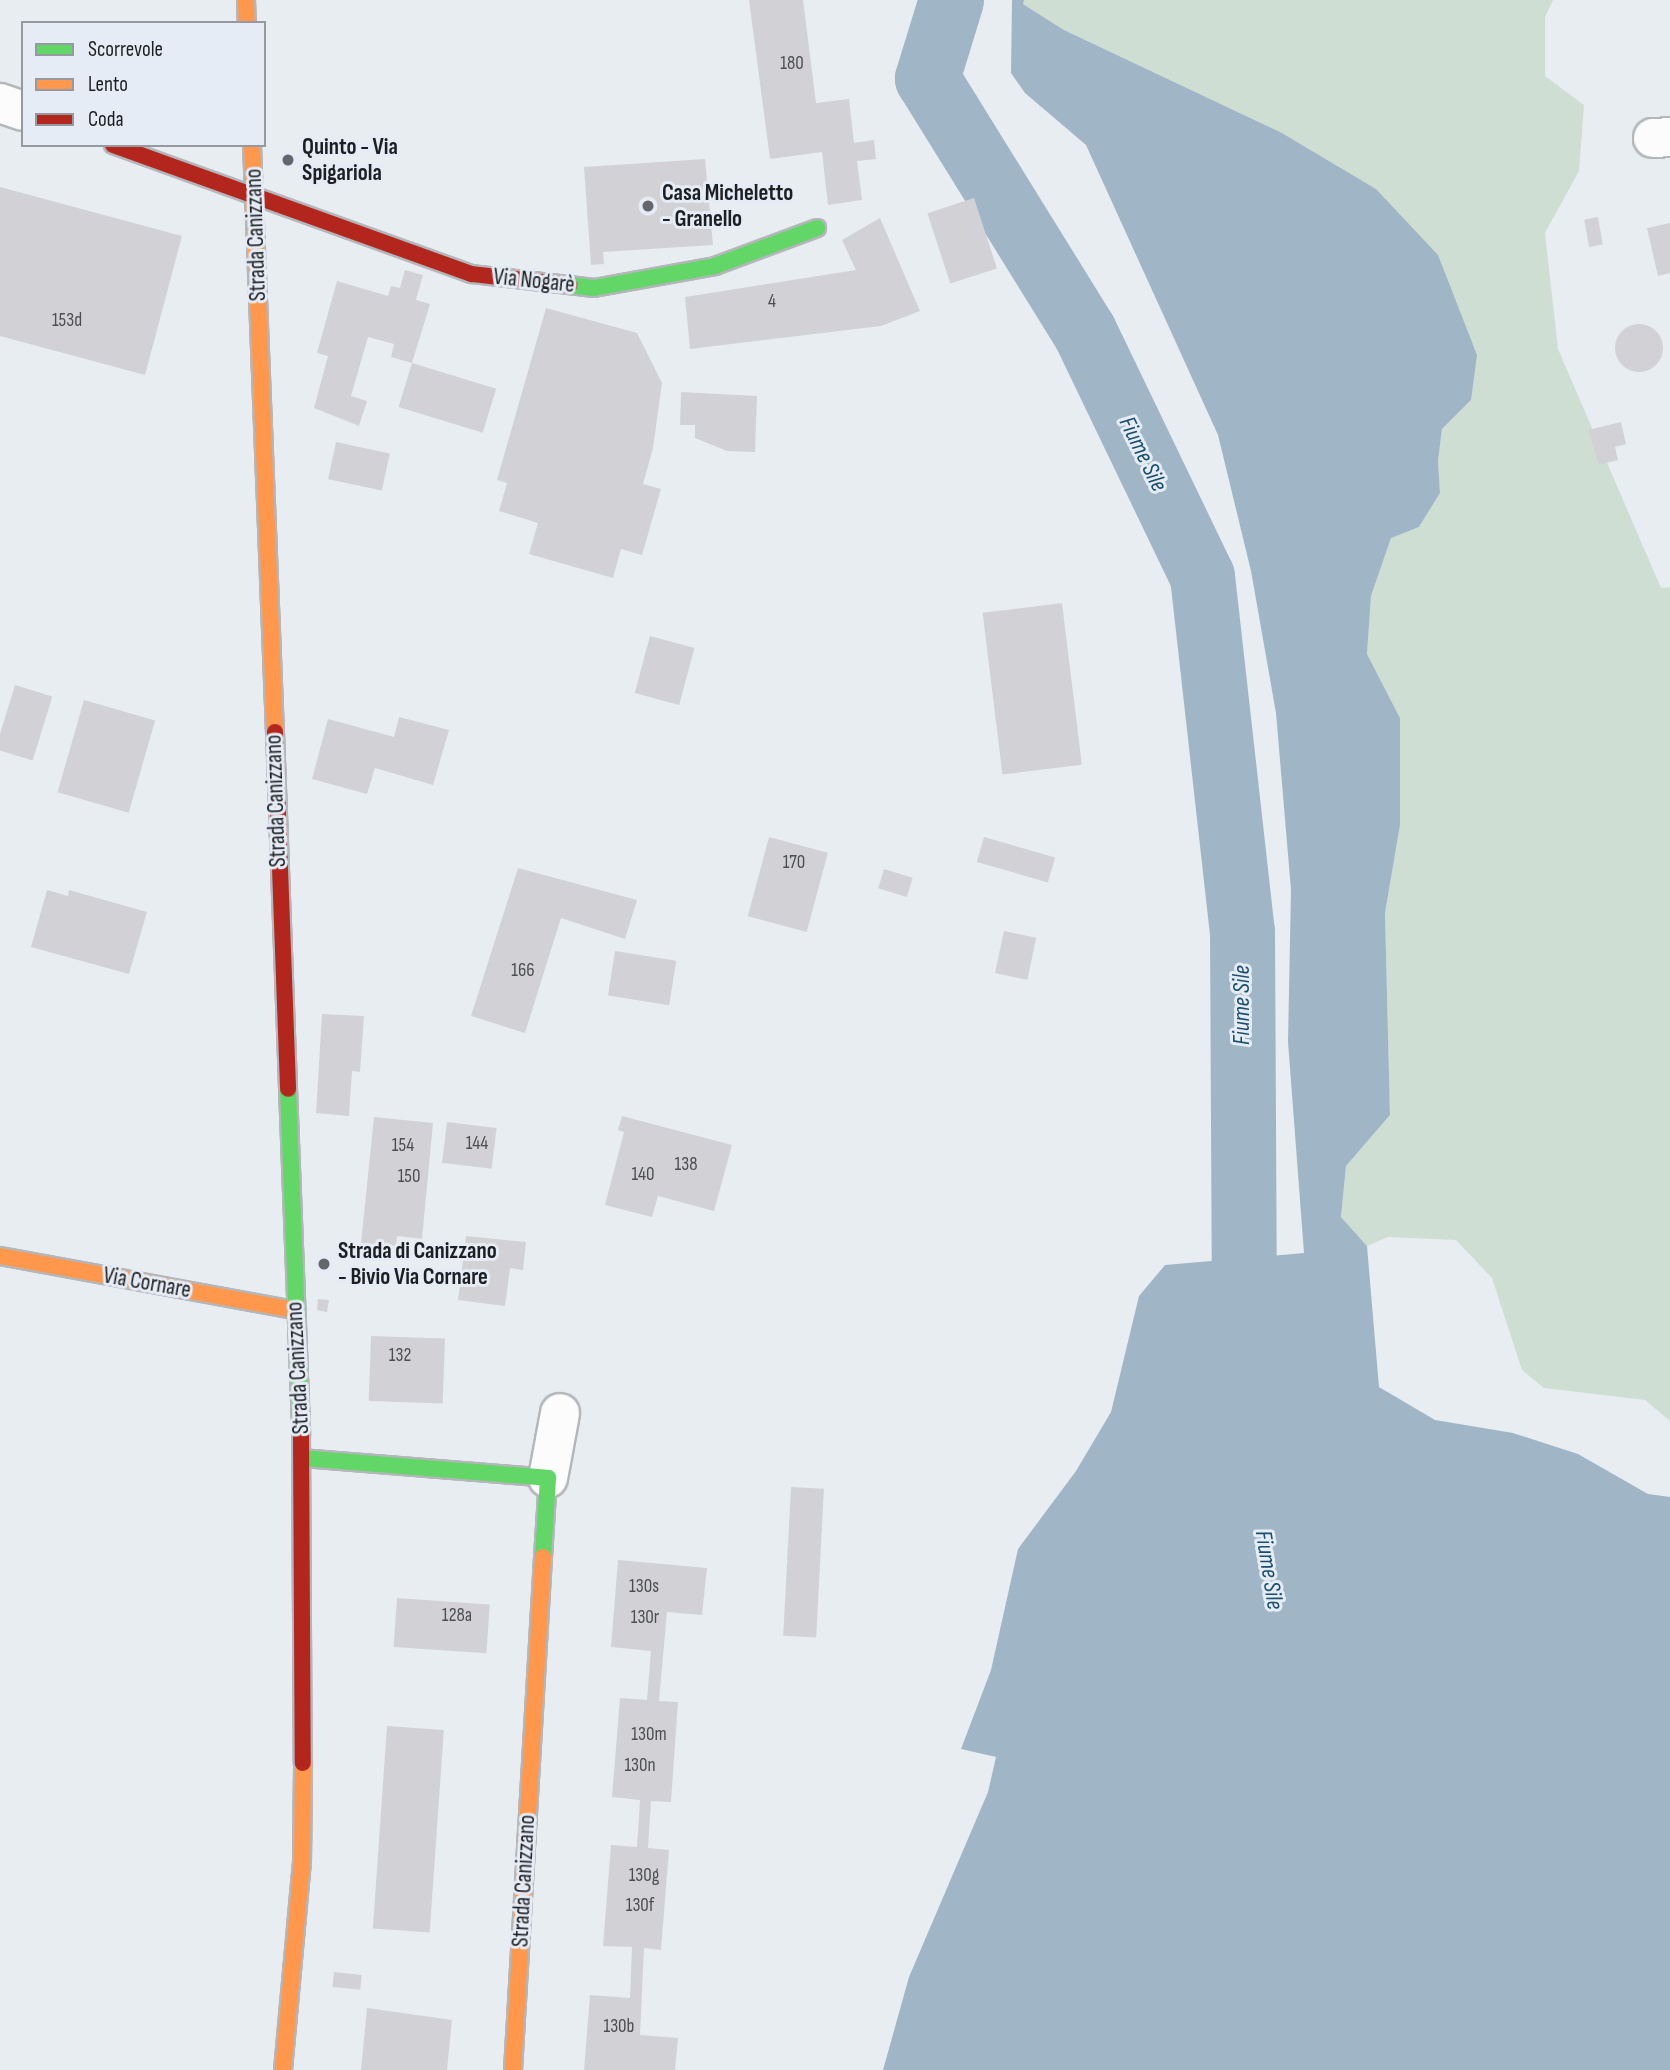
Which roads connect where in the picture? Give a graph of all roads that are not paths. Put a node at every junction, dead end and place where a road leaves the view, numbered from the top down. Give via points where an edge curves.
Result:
1 (246, 0) edge
2 (247, 21) edge
3 (0, 103) edge
4 (21, 110) edge
5 (118, 147) edge
6 (252, 147) edge
7 (255, 198) junction
8 (817, 228) dead end
9 (0, 1256) edge
10 (295, 1310) junction
11 (560, 1413) dead end
12 (302, 1458) junction
13 (548, 1478) junction
14 (283, 2070) edge
15 (513, 2070) edge

1 - 2 street
3 - 4 street
5 - 7 street, Via Nogarè
6 - 7 street, Strada Canizzano
7 - 8 street, Via Nogarè via 472,274 594,288 715,266
7 - 10 street, Strada Canizzano
9 - 10 street, Via Cornare
10 - 12 street, Strada Canizzano
11 - 13 street
12 - 13 street, Strada Canizzano
12 - 14 street, Strada Canizzano via 302,1863
13 - 15 street, Strada Canizzano

